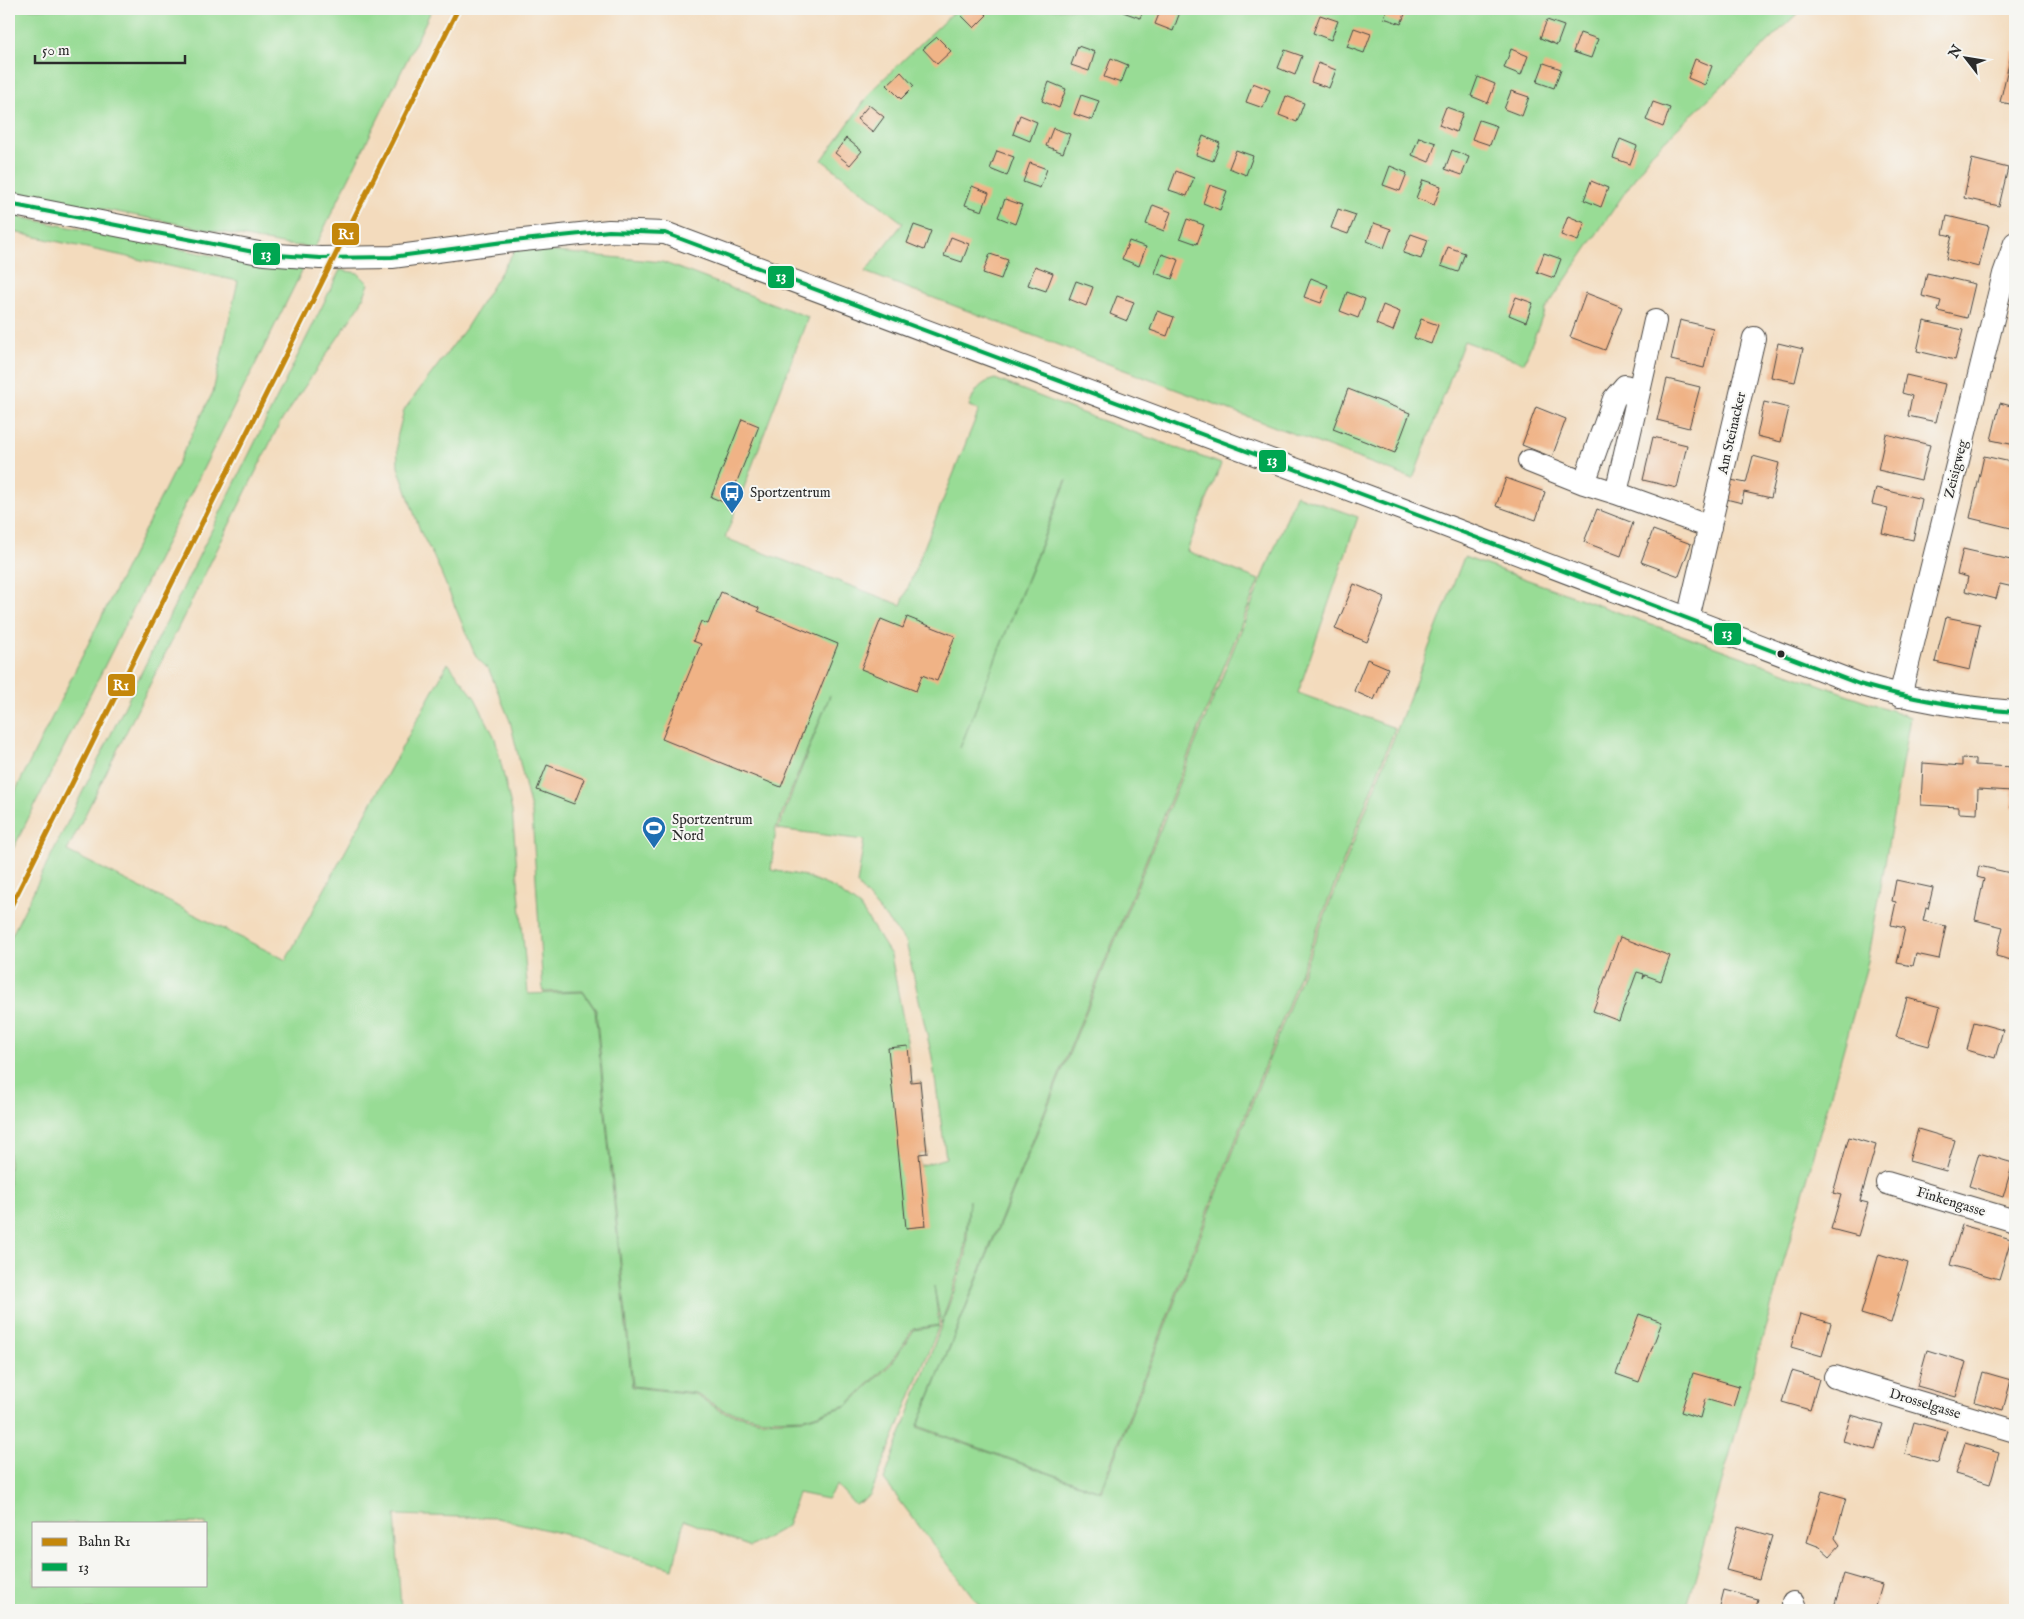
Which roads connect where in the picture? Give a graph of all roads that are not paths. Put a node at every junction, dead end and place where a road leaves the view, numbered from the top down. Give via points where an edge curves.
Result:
1 (9, 204) edge
2 (2015, 243) edge
3 (1655, 321) dead end
4 (1754, 338) dead end
5 (1638, 390) junction
6 (1529, 461) dead end
7 (1584, 483) junction
8 (1616, 493) junction
9 (1710, 527) junction
10 (1688, 619) junction
11 (1900, 696) junction
12 (2015, 712) edge
13 (1887, 1183) dead end
14 (2015, 1221) edge
15 (1834, 1377) dead end
16 (2015, 1431) edge

1 - 10 street via 264,254 320,258 392,257 609,232 665,233
2 - 11 street, Zeisigweg via 2004,274
3 - 5 street
4 - 9 street, Am Steinacker
5 - 7 street via 1626,386 1614,399
5 - 8 street
6 - 7 street
7 - 8 street
8 - 9 street
9 - 10 street, Am Steinacker
10 - 11 street via 1859,684
11 - 12 street via 1966,708
13 - 14 street, Finkengasse
15 - 16 street, Drosselgasse

